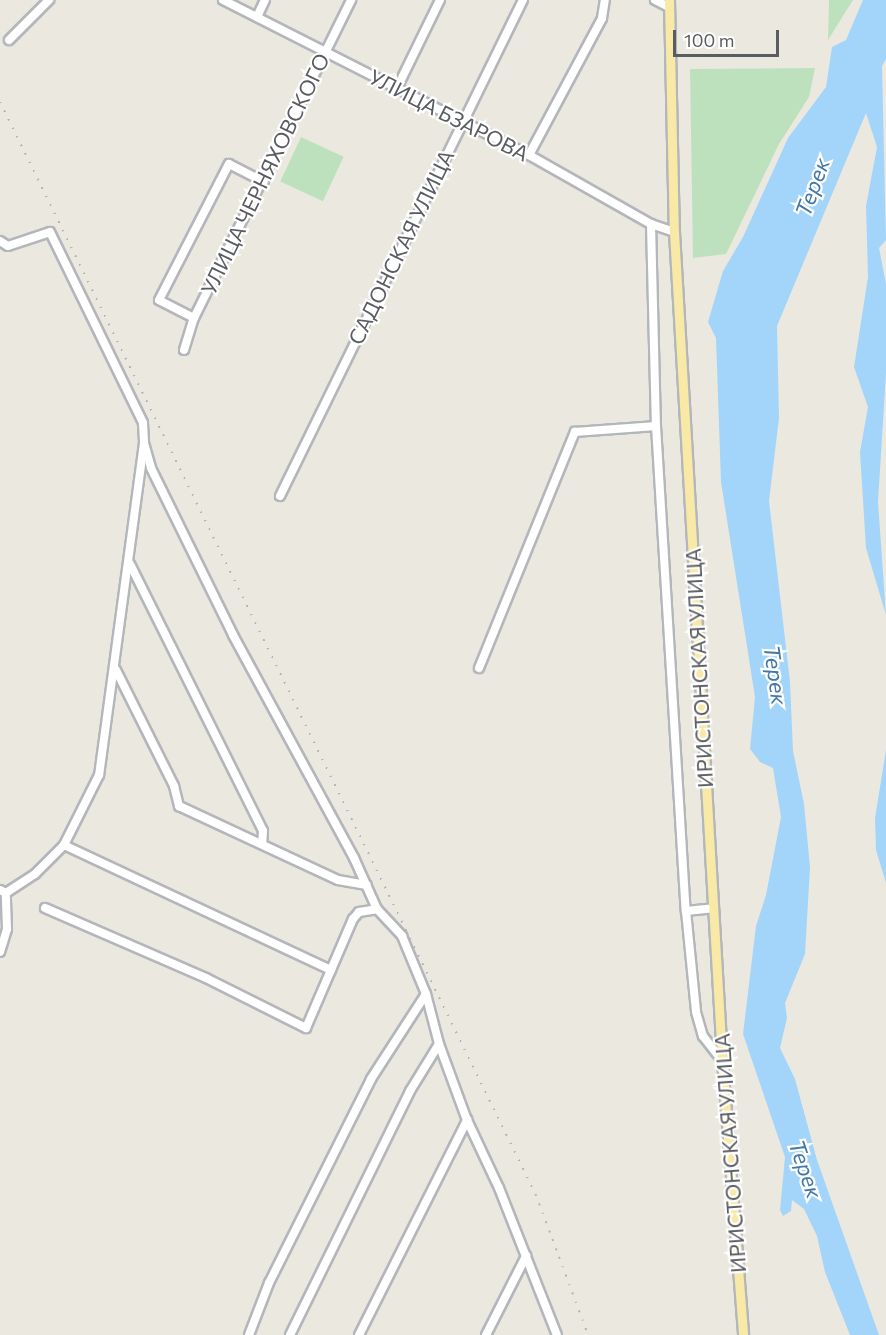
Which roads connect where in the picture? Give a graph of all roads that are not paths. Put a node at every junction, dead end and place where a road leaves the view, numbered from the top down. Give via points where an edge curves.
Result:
1 (49, 0) edge
2 (223, 0) edge
3 (265, 0) edge
4 (351, 0) edge
5 (440, 0) edge
6 (523, 0) edge
7 (605, 0) edge
8 (655, 0) edge
9 (669, 4) edge
10 (256, 17) junction
11 (9, 40) dead end
12 (326, 51) junction
13 (397, 88) junction
14 (462, 121) junction
15 (529, 155) junction
16 (264, 182) junction
17 (651, 224) junction
18 (674, 232) junction
19 (0, 242) edge
20 (194, 318) junction
21 (184, 350) dead end
22 (656, 426) junction
23 (144, 443) junction
24 (280, 496) dead end
25 (129, 563) junction
26 (116, 668) junction
27 (479, 668) dead end
28 (262, 844) junction
29 (64, 845) junction
30 (367, 885) junction
31 (3, 891) edge
32 (45, 908) dead end
33 (713, 908) junction
34 (377, 909) junction
35 (686, 911) junction
36 (0, 952) edge
37 (331, 970) junction
38 (426, 994) junction
39 (439, 1044) junction
40 (722, 1060) junction
41 (467, 1120) junction
42 (526, 1256) junction
43 (249, 1335) edge
44 (290, 1335) edge
45 (359, 1335) edge
46 (486, 1335) edge
47 (557, 1335) edge
48 (743, 1335) edge

1 - 11 street
2 - 10 street, УЛИЦА БЗАРОВА
3 - 10 street
4 - 12 street, УЛИЦА ЧЕРНЯХОВСКОГО
5 - 13 street
6 - 14 street, САДОНСКАЯ УЛИЦА
7 - 15 street via 602,18
8 - 9 street
9 - 18 main road, ИРИСТОНСКАЯ УЛИЦА
10 - 12 street, УЛИЦА БЗАРОВА
12 - 13 street, УЛИЦА БЗАРОВА
12 - 16 street, УЛИЦА ЧЕРНЯХОВСКОГО
13 - 14 street, УЛИЦА БЗАРОВА
14 - 15 street, УЛИЦА БЗАРОВА
14 - 24 street, САДОНСКАЯ УЛИЦА
15 - 17 street, УЛИЦА БЗАРОВА
16 - 20 street, УЛИЦА ЧЕРНЯХОВСКОГО
16 - 20 street via 229,164 159,300
17 - 18 street, УЛИЦА БЗАРОВА
17 - 22 street
18 - 33 main road, ИРИСТОНСКАЯ УЛИЦА
19 - 23 street via 8,246 50,232 143,423
20 - 21 street, УЛИЦА ЧЕРНЯХОВСКОГО
22 - 27 street via 576,432
22 - 35 street
23 - 25 street
23 - 30 street via 151,468 228,625
25 - 26 street
25 - 28 street via 263,831
26 - 28 street via 174,786 179,806
26 - 29 street via 99,775
28 - 30 street via 338,880
29 - 31 street via 35,874
29 - 37 street
30 - 34 street
31 - 36 street via 7,929
32 - 37 street via 206,978 306,1028
33 - 35 street
33 - 40 main road, ИРИСТОНСКАЯ УЛИЦА
34 - 37 street via 359,912 353,919
34 - 38 street via 402,936
35 - 40 street via 696,1012 703,1036
38 - 39 street
38 - 43 street via 371,1079 269,1283
39 - 41 street
39 - 44 street via 410,1090
40 - 48 main road, ИРИСТОНСКАЯ УЛИЦА
41 - 42 street
41 - 45 street
42 - 46 street
42 - 47 street

